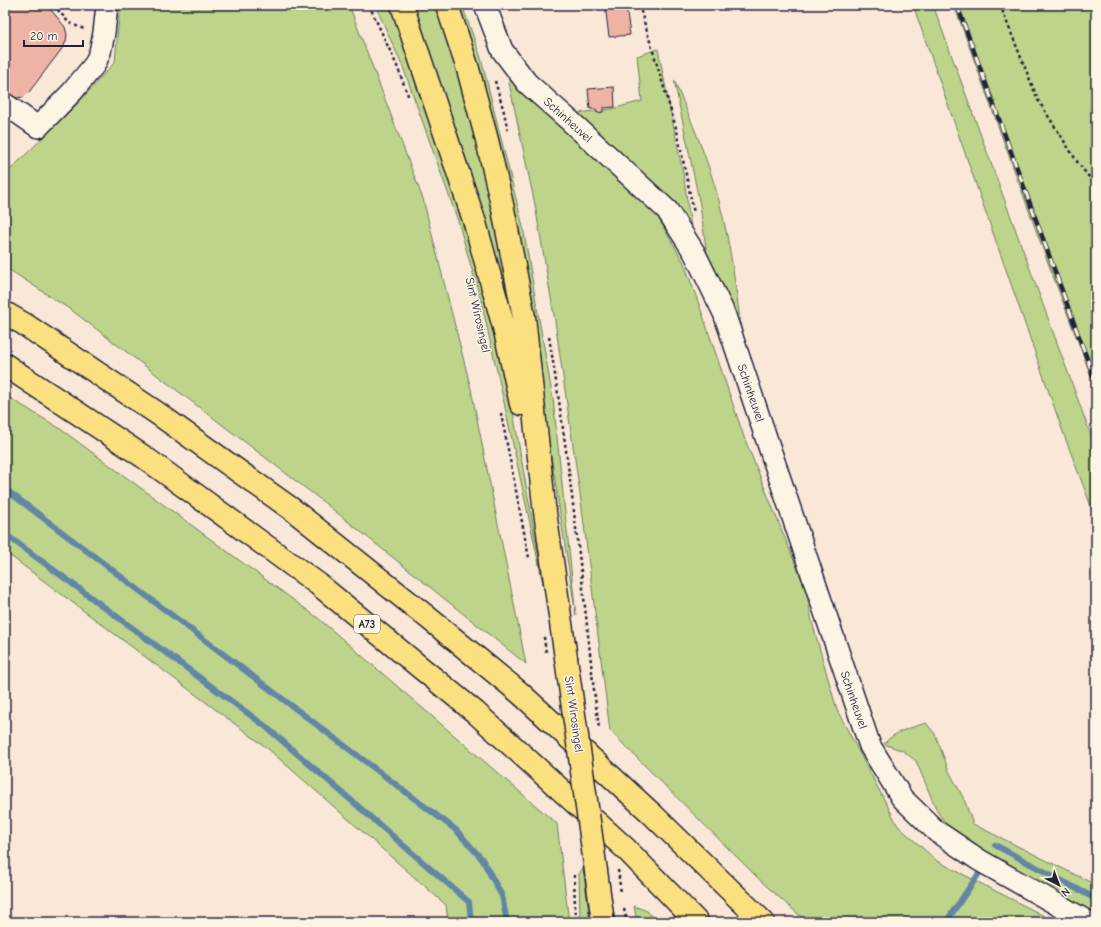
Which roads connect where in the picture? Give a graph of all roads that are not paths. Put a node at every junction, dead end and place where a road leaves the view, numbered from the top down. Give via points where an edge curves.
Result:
1 (107, 5) edge
2 (402, 5) edge
3 (446, 5) edge
4 (485, 5) edge
5 (5, 104) edge
6 (5, 313) edge
7 (5, 365) edge
8 (544, 506) junction
9 (603, 922) edge
10 (697, 922) edge
11 (763, 922) edge
12 (1088, 922) edge

1 - 5 street via 104,34 95,64 38,127
2 - 8 main road, Sint Wirosingel via 475,223 505,331
3 - 8 main road, Sint Wirosingel via 470,76 503,209 524,317
4 - 12 street, Schinheuvel via 502,50 527,83 667,210 694,252 724,313 870,746 902,798 936,831 979,860
6 - 11 main road via 157,413 293,510 426,616 520,693 651,813
7 - 10 main road, A73 via 144,457 318,584 475,712 626,849
8 - 9 main road, Sint Wirosingel, bridge

